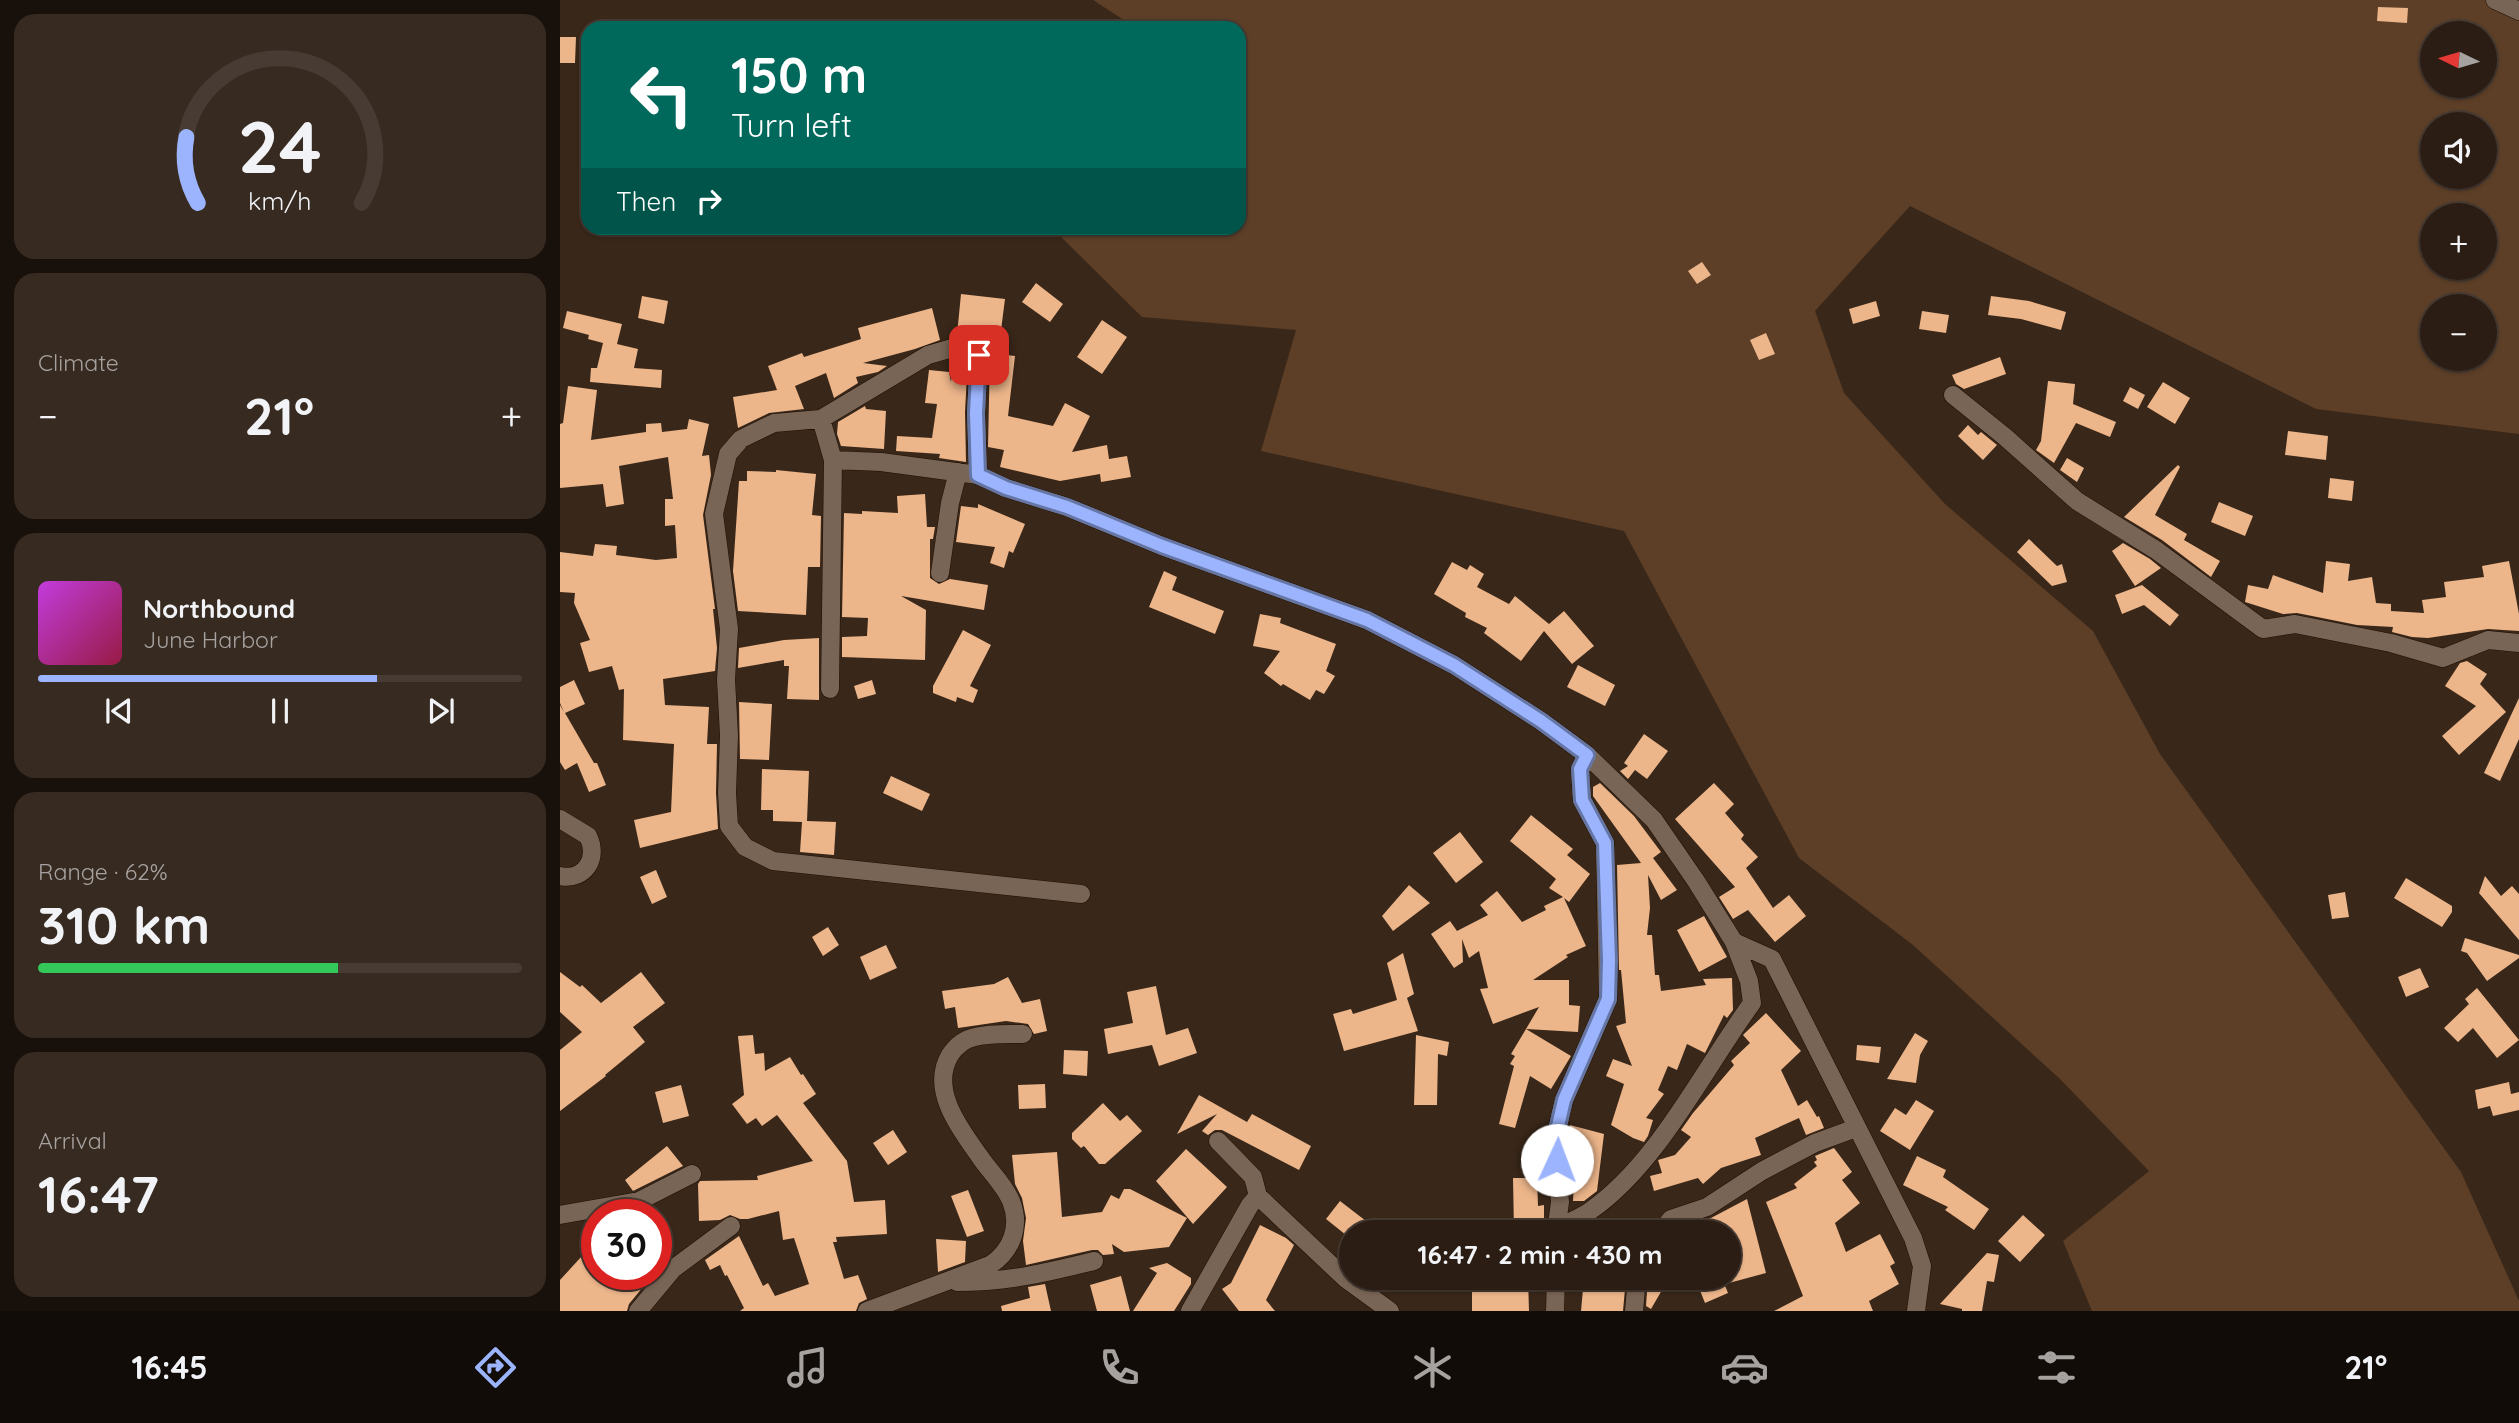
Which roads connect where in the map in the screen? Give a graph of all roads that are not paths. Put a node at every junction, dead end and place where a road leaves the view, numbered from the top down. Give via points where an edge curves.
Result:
1 (2495, 0) edge
2 (2519, 11) edge
3 (1953, 395) dead end
4 (821, 419) junction
5 (833, 460) junction
6 (958, 472) junction
7 (978, 475) junction
8 (940, 573) dead end
9 (2519, 643) edge
10 (830, 689) dead end
11 (1587, 755) junction
12 (560, 820) edge
13 (560, 876) edge
14 (1081, 894) dead end
15 (1734, 942) junction
16 (1023, 1034) dead end
17 (1856, 1128) junction
18 (1218, 1141) dead end
19 (692, 1174) dead end
20 (1258, 1196) junction
21 (560, 1215) edge
22 (1557, 1220) edge
23 (1574, 1220) edge
24 (1670, 1220) edge
25 (731, 1226) dead end
26 (1094, 1261) dead end
27 (947, 1282) junction
28 (1556, 1290) edge
29 (1636, 1290) edge
30 (638, 1311) edge
31 (867, 1311) edge
32 (1190, 1311) edge
33 (1390, 1311) edge
34 (1555, 1311) edge
35 (1634, 1311) edge
36 (1916, 1311) edge

1 - 2 street
3 - 9 street via 2077,500 2156,550 2263,629 2295,624 2443,658 2488,640
4 - 5 street
4 - 7 street via 928,355 962,345 974,348 979,355
4 - 14 street via 774,423 741,439 728,454 714,514 729,629 729,826 744,847 773,861
5 - 6 street
5 - 10 street
6 - 7 street
6 - 8 street
7 - 11 street via 1367,620 1454,665
11 - 15 street via 1654,820
11 - 22 street via 1580,769 1582,800 1605,843 1608,999 1564,1100 1555,1139
12 - 13 street via 588,836 593,853 581,873
15 - 17 street via 1772,959
15 - 23 street via 1752,1003 1627,1181
16 - 27 street via 968,1039 947,1060 944,1084 951,1111 1004,1188 1015,1222 1011,1244 999,1259
17 - 24 street via 1815,1143 1707,1207
17 - 36 street via 1913,1238 1922,1266
18 - 20 street via 1253,1177
19 - 21 street via 639,1201
20 - 32 street
20 - 33 street via 1346,1279
25 - 30 street via 673,1269
26 - 27 street via 1032,1277
27 - 31 street
28 - 34 street
29 - 35 street

